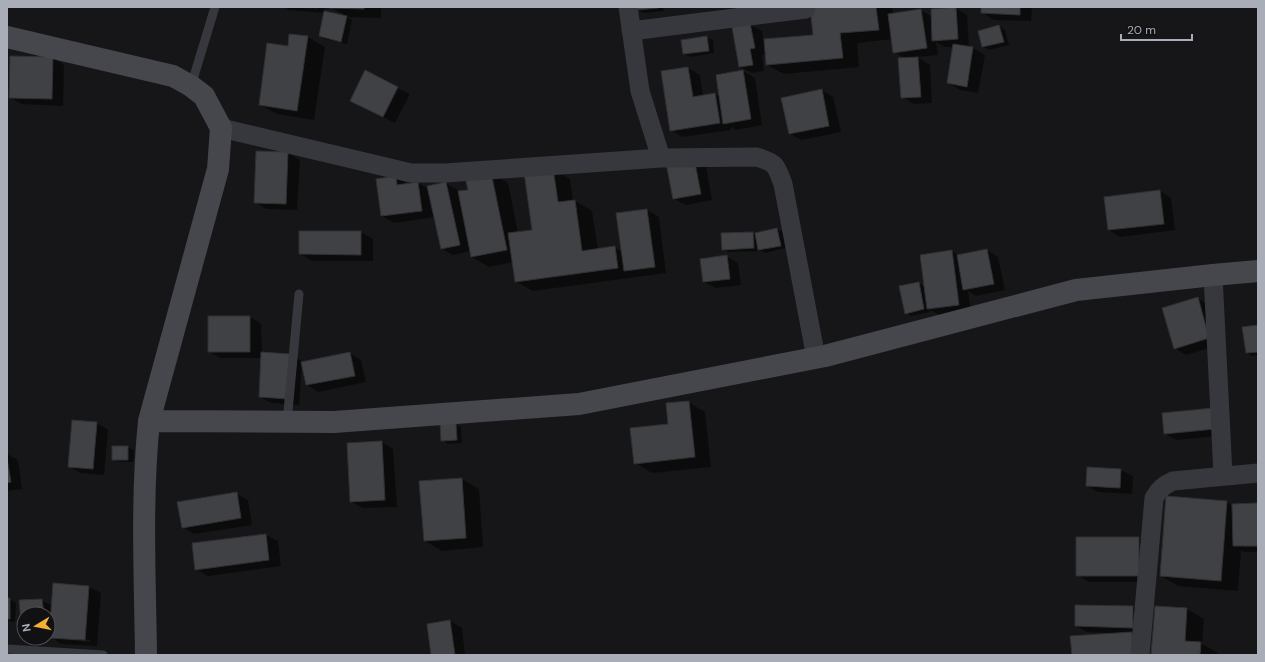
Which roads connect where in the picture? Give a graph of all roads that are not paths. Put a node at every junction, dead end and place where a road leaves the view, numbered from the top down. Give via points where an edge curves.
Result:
1 (215, 7) edge
2 (628, 7) edge
3 (806, 9) dead end
4 (631, 31) junction
5 (7, 36) edge
6 (191, 86) junction
7 (221, 128) junction
8 (661, 158) junction
9 (1258, 271) edge
10 (1213, 275) junction
11 (299, 294) dead end
12 (816, 358) junction
13 (149, 421) junction
14 (286, 422) junction
15 (1258, 473) edge
16 (1223, 475) junction
17 (7, 649) edge
18 (104, 655) edge
19 (146, 655) edge
20 (1140, 655) edge

1 - 6 lane
2 - 4 street
3 - 4 street
4 - 8 street via 640,91
5 - 6 street via 173,76
6 - 7 street via 204,96
7 - 8 street via 411,173 445,173
7 - 13 street via 218,168
8 - 12 street via 757,156 771,161 777,168 783,184
9 - 10 street
10 - 12 street via 1076,290
10 - 16 street
11 - 14 lane
12 - 14 street via 579,404 334,422
13 - 14 street
13 - 19 street via 144,506
15 - 16 street
16 - 20 street via 1173,481 1163,486 1154,498
17 - 18 lane

